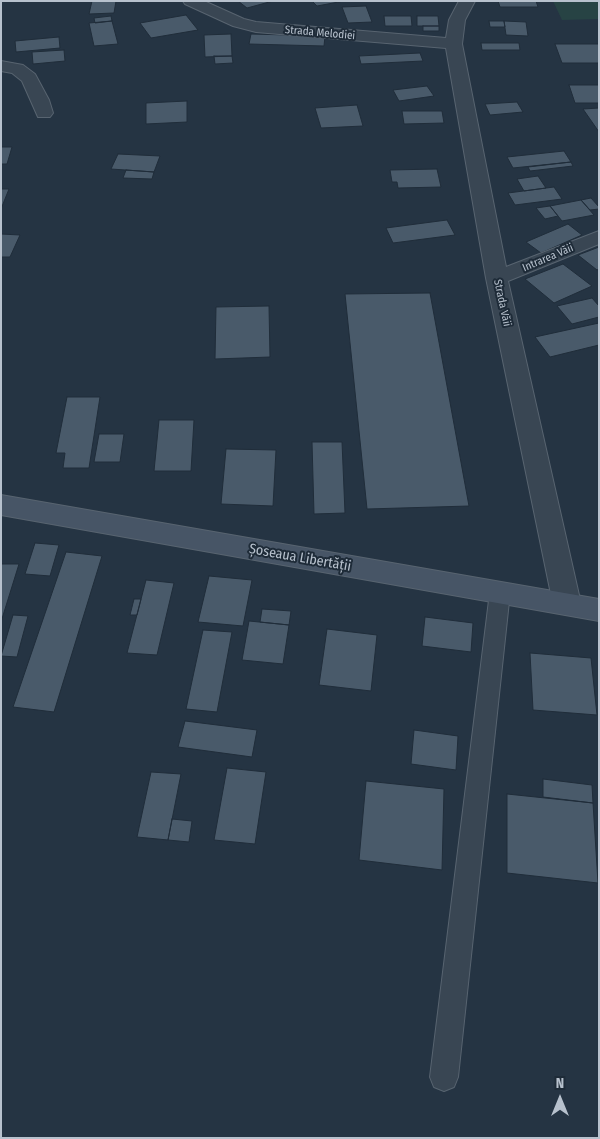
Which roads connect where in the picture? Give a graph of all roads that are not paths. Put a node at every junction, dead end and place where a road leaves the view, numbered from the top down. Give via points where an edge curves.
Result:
1 (191, 1) edge
2 (467, 1) edge
3 (454, 44) junction
4 (1, 66) edge
5 (44, 113) dead end
6 (599, 237) edge
7 (497, 278) junction
8 (1, 505) edge
9 (500, 592) junction
10 (567, 604) junction
11 (599, 610) edge
12 (444, 1077) dead end

1 - 3 street, Strada Melodiei via 256,27
2 - 3 street, Strada Văii via 458,20
3 - 7 street, Strada Văii
4 - 5 street via 17,69 29,78
6 - 7 street, Intrarea Văii
7 - 10 street, Strada Văii
8 - 9 main road, Șoseaua Libertății
9 - 10 main road, Șoseaua Libertății
9 - 12 lane
10 - 11 main road, Șoseaua Libertății

